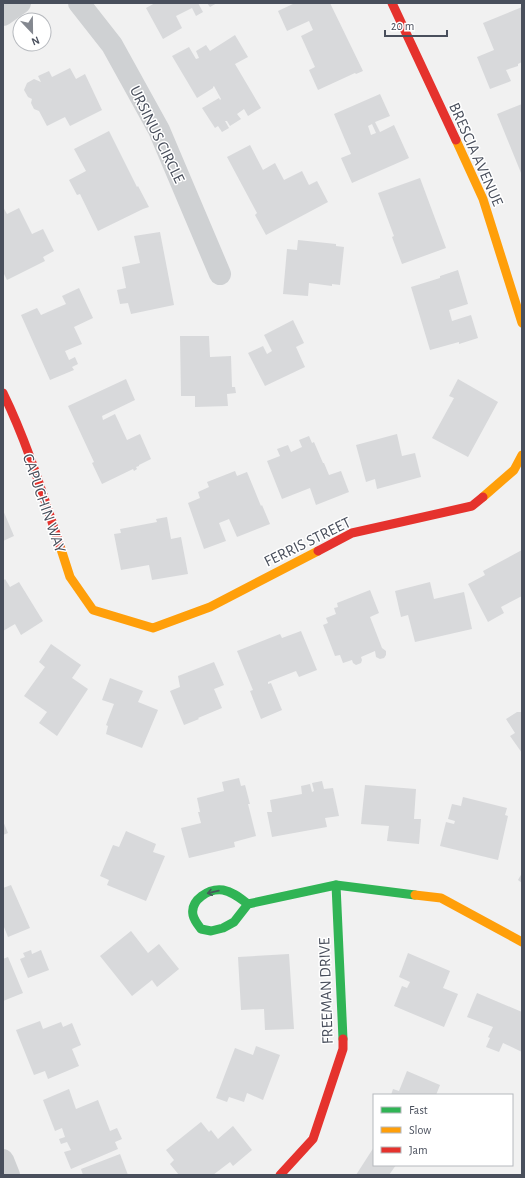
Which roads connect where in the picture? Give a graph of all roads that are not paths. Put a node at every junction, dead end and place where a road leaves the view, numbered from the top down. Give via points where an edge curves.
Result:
1 (20, 3) edge
2 (79, 3) edge
3 (392, 3) edge
4 (3, 15) edge
5 (220, 274) dead end
6 (522, 323) edge
7 (3, 393) edge
8 (8, 415) edge
9 (522, 455) edge
10 (94, 610) joint
11 (336, 885) junction
12 (248, 904) junction
13 (522, 942) edge
14 (3, 1160) edge
15 (9, 1175) edge
16 (280, 1175) edge

1 - 4 street
2 - 5 street, URSINUS CIRCLE via 112,45 159,130
3 - 6 street, BRESCIA AVENUE via 483,200
7 - 8 street, CAPUCHIN WAY
8 - 10 street, CAPUCHIN WAY via 39,482 70,577
9 - 10 street, FERRIS STREET via 514,470 472,506 352,533 210,607 153,628
11 - 12 street
11 - 13 street via 441,898
11 - 16 street, FREEMAN DRIVE via 343,1049 313,1139
12 -> 12 street via 231,892 211,891 202,895 196,902 193,915 201,929 211,931 234,922
14 - 15 street

